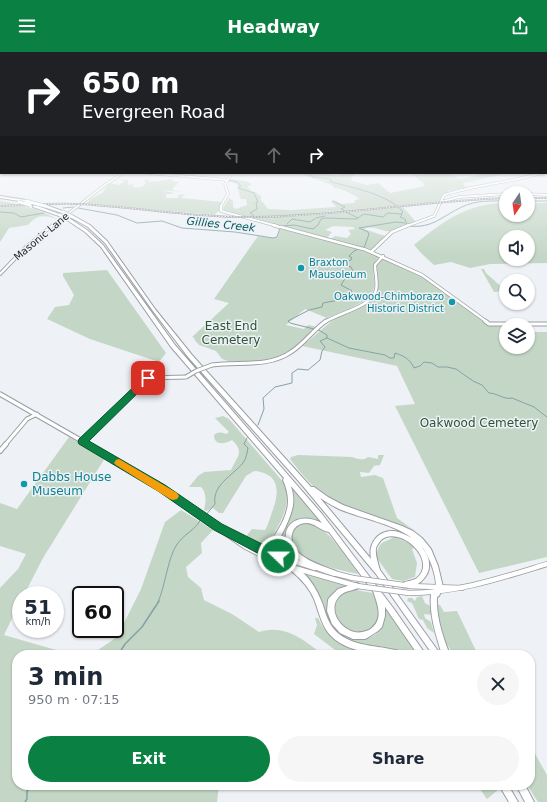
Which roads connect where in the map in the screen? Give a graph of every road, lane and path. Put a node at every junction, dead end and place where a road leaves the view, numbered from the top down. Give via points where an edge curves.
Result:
1 (105, 186) edge
2 (225, 186) edge
3 (482, 186) edge
4 (499, 194) edge
5 (535, 194) edge
6 (444, 195) junction
7 (547, 195) edge
8 (0, 198) edge
9 (448, 199) junction
10 (441, 202) junction
11 (62, 214) junction
12 (70, 217) junction
13 (372, 251) junction
14 (383, 256) junction
15 (0, 274) edge
16 (547, 324) edge
17 (0, 394) edge
18 (37, 414) junction
19 (82, 442) junction
20 (0, 451) edge
21 (285, 477) junction
22 (304, 483) junction
23 (218, 527) junction
24 (332, 532) junction
25 (267, 552) junction
26 (547, 564) edge
27 (291, 567) junction
28 (378, 572) junction
29 (334, 573) junction
30 (404, 585) junction
31 (357, 586) junction
32 (440, 588) junction
33 (465, 588) junction
34 (376, 589) junction
35 (435, 594) junction
36 (377, 650) edge
37 (419, 650) edge
38 (433, 650) edge
39 (445, 650) edge
40 (507, 790) edge
41 (523, 790) edge
42 (514, 802) edge
43 (530, 802) edge

1 - 15 street, Masonic Lane via 23,249
2 - 13 street via 228,194 220,208 223,212
3 - 6 street
4 - 9 street
5 - 7 street
6 - 9 street
6 - 10 street
8 - 11 highway, bridge
8 - 11 highway, bridge via 26,201
9 - 10 street
10 - 13 street via 434,216 390,233
11 - 12 highway, bridge
12 - 21 highway via 102,246 173,346
12 - 22 highway via 89,226 106,242 183,347
13 - 14 street
14 - 16 street via 429,279 489,324
14 - 19 street, bridge via 375,265 376,289 373,296 327,321 300,346 284,356 258,363 212,365 186,377 148,378
17 - 18 main road
18 - 19 main road
18 - 20 street via 28,419
19 - 23 main road via 162,488
21 - 24 highway
21 - 25 highway via 292,497 291,509
22 - 28 highway
22 - 32 highway via 336,505 406,530 419,538 432,557
23 - 25 main road
23 - 27 main road via 244,546
24 - 29 highway via 317,522 304,520 291,527 288,538 293,550 306,562
24 - 34 highway
25 - 29 main road
26 - 33 main road
27 - 31 main road
27 - 36 highway via 312,588 327,626 337,637 350,644
28 - 30 highway via 373,552 377,541 392,534 406,537 414,541 421,550 426,564 425,573 419,580
28 - 38 highway
29 - 30 main road, bridge via 377,583
30 - 32 main road
31 - 34 highway via 337,592 330,607 336,625 353,636 370,634 380,623 382,612
31 - 35 main road, bridge via 409,594
32 - 33 main road
32 - 35 highway
33 - 35 main road
34 - 37 highway
35 - 39 highway via 433,600 437,624
40 - 42 highway
41 - 43 highway

